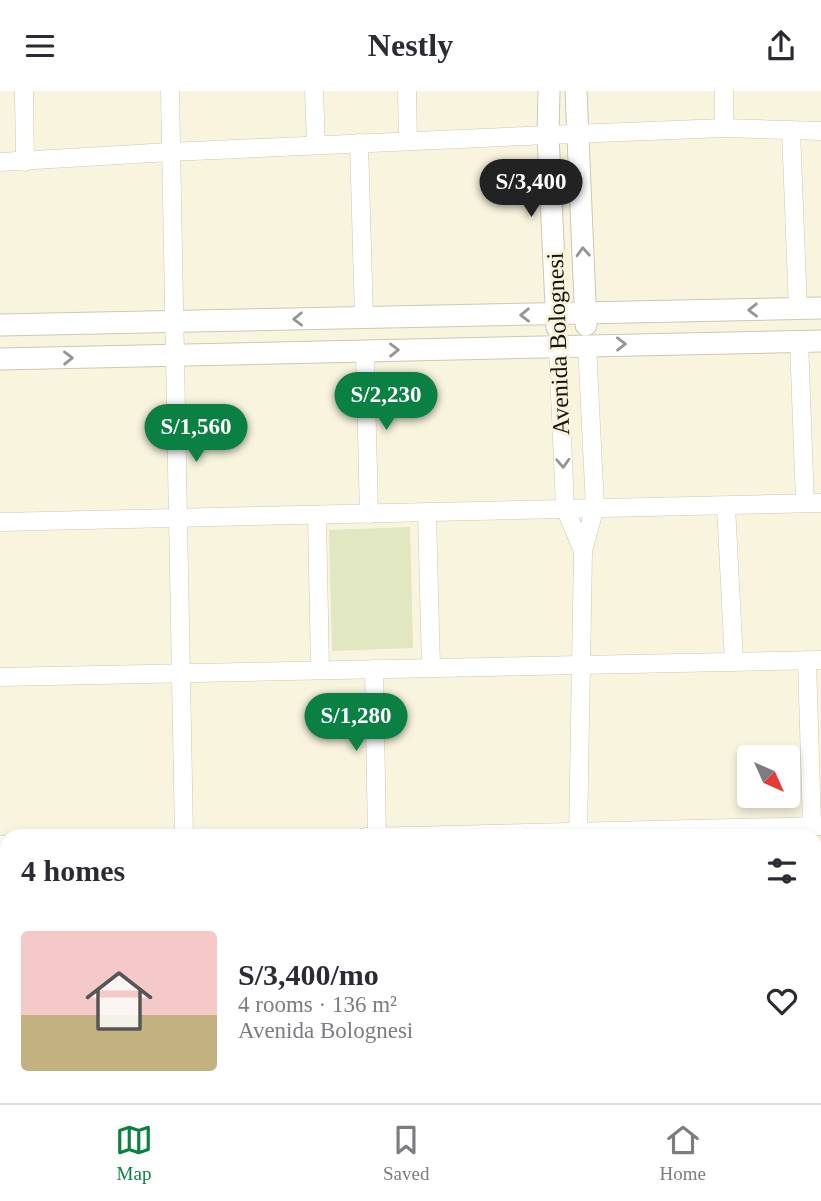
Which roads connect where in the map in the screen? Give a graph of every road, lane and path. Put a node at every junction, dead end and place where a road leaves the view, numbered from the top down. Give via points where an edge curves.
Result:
1 (24, 91) edge
2 (170, 91) edge
3 (314, 91) edge
4 (407, 91) edge
5 (549, 91) edge
6 (576, 91) edge
7 (724, 91) edge
8 (724, 128) junction
9 (791, 130) junction
10 (821, 131) edge
11 (548, 135) junction
12 (577, 135) junction
13 (408, 141) junction
14 (359, 143) junction
15 (316, 145) junction
16 (170, 152) junction
17 (0, 162) edge
18 (25, 162) junction
19 (821, 308) edge
20 (798, 309) junction
21 (586, 313) junction
22 (557, 314) junction
23 (364, 318) junction
24 (173, 322) junction
25 (0, 325) edge
26 (799, 341) junction
27 (821, 341) edge
28 (587, 345) junction
29 (558, 346) junction
30 (365, 351) junction
31 (174, 355) junction
32 (0, 359) edge
33 (813, 503) edge
34 (726, 506) junction
35 (595, 507) junction
36 (565, 508) junction
37 (427, 512) junction
38 (369, 514) junction
39 (317, 515) junction
40 (178, 518) junction
41 (0, 522) edge
42 (583, 551) junction
43 (814, 660) edge
44 (734, 662) junction
45 (583, 665) junction
46 (431, 668) junction
47 (374, 669) junction
48 (320, 670) junction
49 (181, 674) junction
50 (0, 677) edge
51 (816, 826) edge
52 (184, 829) edge
53 (377, 829) edge
54 (578, 829) edge
55 (727, 829) edge

1 - 18 street
2 - 16 street
3 - 15 street
4 - 13 street
5 - 11 street, Avenida Bolognesi
6 - 12 street, Avenida Bolognesi
7 - 8 street
8 - 9 street
8 - 12 street
9 - 10 street
9 - 20 street
11 - 12 street
11 - 13 street
11 - 22 street, Avenida Bolognesi
21 -> 12 street, Avenida Bolognesi
13 - 14 street
14 - 15 street
14 - 23 street
15 - 16 street
16 - 18 street
16 - 24 street
17 - 18 street
19 - 20 street
20 -> 21 street
21 - 22 street
21 - 28 street, Avenida Bolognesi
22 -> 23 street
22 - 29 street, Avenida Bolognesi
23 -> 24 street
24 - 25 street
24 - 31 street
26 - 27 street
28 -> 26 street
26 - 33 street
28 - 29 street
28 - 35 street
30 -> 29 street
29 -> 36 street, Avenida Bolognesi
30 - 31 street
30 - 38 street
32 -> 31 street
31 - 40 street
33 - 34 street
34 - 35 street
34 - 44 street
35 - 36 street
35 - 42 street
36 - 37 street
36 - 42 street, Avenida Bolognesi
37 - 38 street
37 - 46 street
38 - 39 street
39 - 40 street
39 - 48 street
40 - 41 street
40 - 49 street
42 - 45 street
43 - 44 street
43 - 51 street
44 - 45 street
45 - 46 street
45 - 54 street
46 - 47 street
47 - 48 street
47 - 53 street
48 - 49 street
49 - 50 street
49 - 52 street
51 - 55 street

